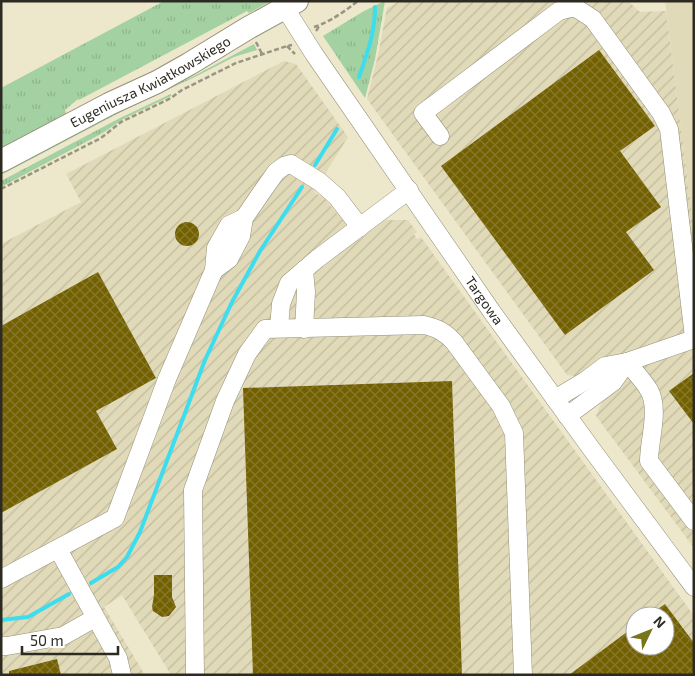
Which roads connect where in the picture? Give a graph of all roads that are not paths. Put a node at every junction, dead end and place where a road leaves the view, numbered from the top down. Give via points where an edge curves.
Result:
1 (291, 4) edge
2 (440, 136) dead end
3 (1, 161) edge
4 (409, 190) junction
5 (360, 227) junction
6 (304, 270) junction
7 (279, 328) junction
8 (304, 329) junction
9 (694, 338) edge
10 (627, 362) junction
11 (555, 399) junction
12 (567, 416) junction
13 (694, 521) edge
14 (58, 549) junction
15 (1, 579) edge
16 (694, 587) edge
17 (95, 618) junction
18 (1, 646) edge
19 (122, 675) edge
20 (195, 675) edge
21 (522, 675) edge

1 - 3 main road, Eugeniusza Kwiatkowskiego via 157,82
1 - 4 street, Targowa via 314,54
2 - 9 street via 423,113 559,11 576,8 593,19 662,113 669,129
4 - 5 street
4 - 11 street, Targowa
5 - 6 street
5 - 14 street via 337,197 320,182 291,164 276,172 244,218 241,236 228,259 214,270 167,379 115,518
6 - 7 street via 289,283 281,304
6 - 8 street
7 - 8 street
7 - 20 street via 265,329 247,354 225,401 193,490
8 - 21 street via 424,325 437,328 454,342 501,406 514,433
9 - 10 street
10 - 11 street via 605,366
10 - 12 street via 613,382
10 - 13 street via 650,391 653,403 649,461
11 - 12 street, Targowa
12 - 16 street, Targowa
14 - 15 street
14 - 17 street
17 - 18 street via 63,636
17 - 19 street via 118,658

